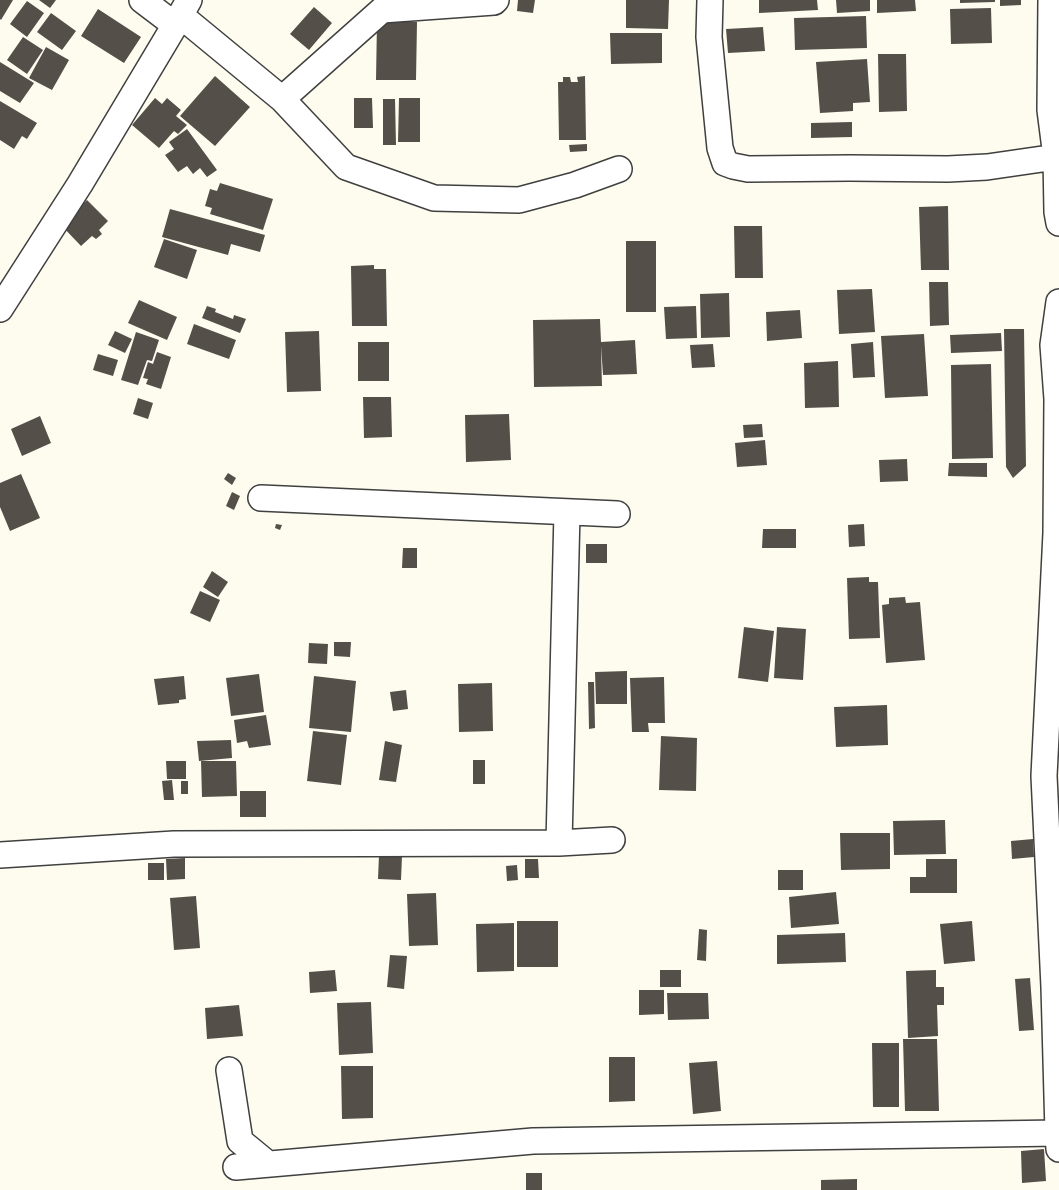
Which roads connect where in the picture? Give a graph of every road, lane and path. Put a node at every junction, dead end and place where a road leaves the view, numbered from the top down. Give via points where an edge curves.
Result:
1 (142, 0) edge
2 (496, 0) edge
3 (710, 0) edge
4 (1051, 0) edge
5 (181, 13) edge
6 (282, 99) junction
7 (1056, 157) junction
8 (619, 169) dead end
9 (1059, 223) edge
10 (1059, 302) edge
11 (0, 309) edge
12 (261, 498) dead end
13 (567, 512) junction
14 (617, 514) dead end
15 (612, 840) dead end
16 (559, 843) junction
17 (0, 855) edge
18 (229, 1070) dead end
19 (1059, 1141) edge
20 (268, 1164) junction
21 (236, 1167) dead end

1 - 5 street
2 - 6 street via 382,10
3 - 7 street via 709,37 720,148 725,163 748,169 948,169
4 - 7 street via 1050,110
5 - 6 street
5 - 11 street via 80,184
6 - 8 street via 346,167 434,198 519,200
7 - 9 street
10 - 19 street via 1053,344 1056,533 1044,776
12 - 13 street
13 - 14 street
13 - 16 street
15 - 16 street
16 - 17 street via 174,844
18 - 20 street via 240,1141
19 - 20 street via 533,1141
20 - 21 street

